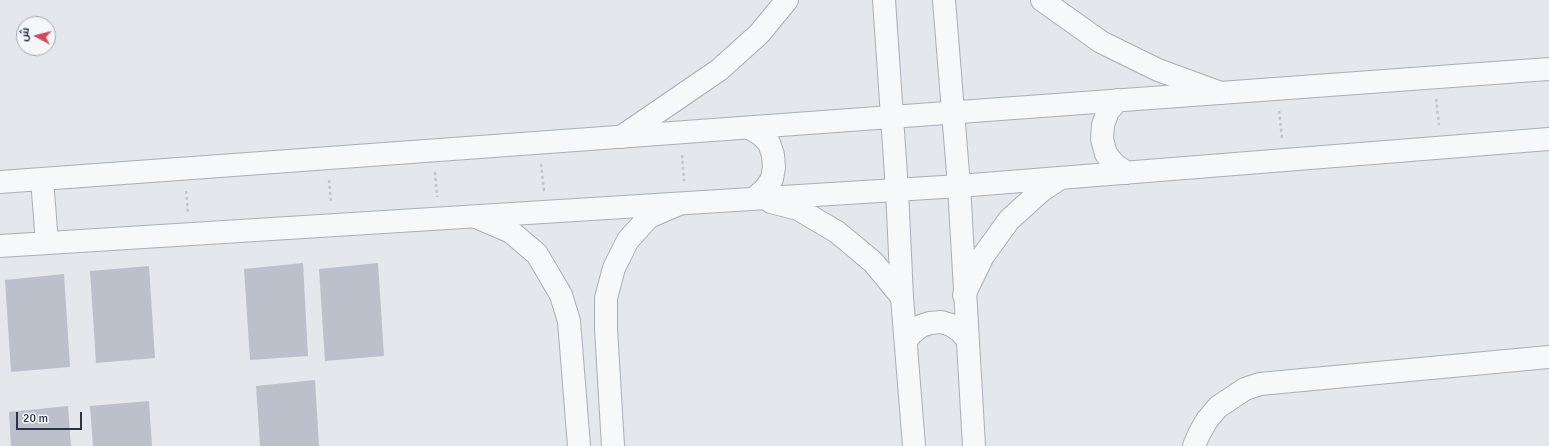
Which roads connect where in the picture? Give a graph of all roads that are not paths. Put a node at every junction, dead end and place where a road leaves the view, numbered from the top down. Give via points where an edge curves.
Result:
1 (788, 0) edge
2 (884, 0) edge
3 (944, 0) edge
4 (1042, 0) edge
5 (1549, 69) edge
6 (1221, 93) junction
7 (1118, 100) junction
8 (953, 112) junction
9 (891, 117) junction
10 (750, 128) junction
11 (621, 137) junction
12 (1549, 139) edge
13 (1127, 173) junction
14 (1060, 178) junction
15 (42, 179) junction
16 (0, 182) edge
17 (959, 186) junction
18 (897, 190) junction
19 (756, 197) junction
20 (681, 204) junction
21 (476, 217) junction
22 (47, 243) junction
23 (0, 246) edge
24 (964, 295) junction
25 (902, 298) junction
26 (967, 339) junction
27 (906, 341) junction
28 (1549, 357) edge
29 (607, 367) junction
30 (574, 371) junction
31 (576, 443) edge
32 (613, 446) edge
33 (914, 446) edge
34 (974, 446) edge
35 (1194, 446) edge

1 - 11 street via 759,34 720,70
2 - 9 street
3 - 8 street
4 - 6 street via 1101,42 1158,70
5 - 6 street
6 - 7 street
7 - 8 street
7 - 13 street via 1108,111 1102,139 1106,154 1115,165
8 - 9 street
8 - 17 street
9 - 10 street
9 - 18 street
10 - 11 street
10 - 19 street via 768,143 773,154 772,179
11 - 15 street
12 - 13 street
13 - 14 street
14 - 17 street
14 - 24 street via 1036,195 1009,220 983,256
15 - 16 street
15 - 22 street
17 - 18 street
17 - 24 street
18 - 19 street
18 - 25 street
19 - 20 street
19 - 25 street via 798,209 837,232 873,262
20 - 21 street
20 - 29 street via 648,217 628,240 614,268 606,298
21 - 22 street
21 - 30 street via 512,232 537,254 561,295 569,321
22 - 23 street
24 - 26 street
25 - 27 street
26 - 27 street via 951,325 941,322 921,326 912,332
26 - 34 street
27 - 33 street
28 - 35 street via 1260,384 1240,392 1218,408 1204,424
29 - 30 street via 590,359 578,365
29 - 32 street
30 - 31 street

